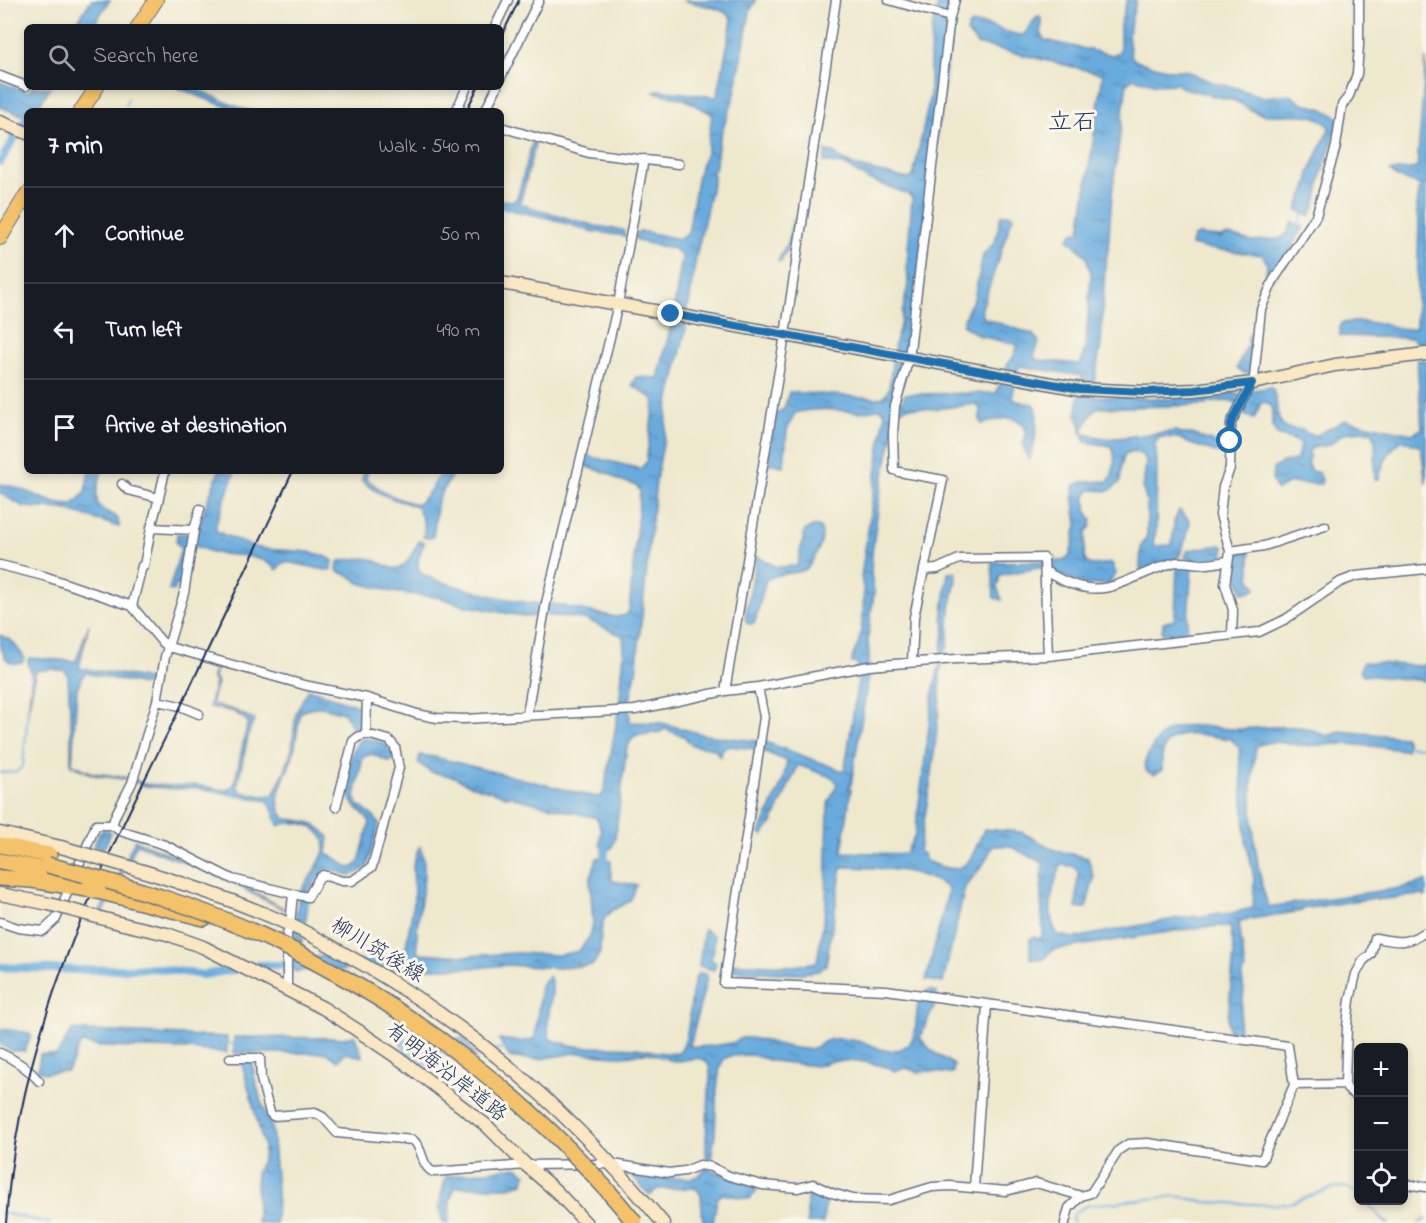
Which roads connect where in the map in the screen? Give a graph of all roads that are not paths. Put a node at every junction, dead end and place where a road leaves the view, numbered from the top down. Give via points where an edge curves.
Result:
1 (156, 0) edge
2 (508, 0) edge
3 (539, 0) edge
4 (836, 0) edge
5 (889, 0) edge
6 (955, 0) edge
7 (1359, 0) edge
8 (950, 16) junction
9 (140, 24) edge
10 (496, 24) edge
11 (504, 71) edge
12 (0, 76) edge
13 (24, 85) edge
14 (95, 90) edge
15 (466, 90) edge
16 (495, 90) edge
17 (83, 108) edge
18 (457, 108) edge
19 (486, 108) edge
20 (0, 122) edge
21 (504, 128) edge
22 (22, 131) edge
23 (644, 159) junction
24 (679, 164) dead end
25 (24, 200) edge
26 (0, 238) edge
27 (504, 284) edge
28 (618, 304) junction
29 (785, 335) junction
30 (1426, 354) edge
31 (909, 358) junction
32 (1252, 383) junction
33 (164, 474) edge
34 (122, 483) dead end
35 (159, 498) junction
36 (200, 509) dead end
37 (1324, 526) dead end
38 (151, 528) junction
39 (194, 530) junction
40 (1230, 551) junction
41 (1228, 561) junction
42 (0, 565) edge
43 (1423, 569) edge
44 (924, 570) junction
45 (1045, 571) junction
46 (132, 606) junction
47 (1232, 635) junction
48 (169, 647) junction
49 (1048, 656) junction
50 (912, 662) junction
51 (758, 687) junction
52 (725, 691) junction
53 (367, 698) junction
54 (158, 700) junction
55 (200, 714) dead end
56 (527, 714) junction
57 (366, 734) junction
58 (336, 807) dead end
59 (112, 825) junction
60 (0, 833) edge
61 (0, 845) edge
62 (0, 855) edge
63 (52, 859) junction
64 (0, 861) edge
65 (0, 878) edge
66 (72, 880) dead end
67 (68, 891) dead end
68 (0, 894) edge
69 (292, 894) junction
70 (207, 918) junction
71 (0, 922) edge
72 (290, 925) junction
73 (1426, 932) edge
74 (287, 990) junction
75 (987, 1004) junction
76 (0, 1053) edge
77 (230, 1058) dead end
78 (39, 1081) dead end
79 (1345, 1084) junction
80 (1294, 1086) junction
81 (1354, 1093) edge
82 (613, 1164) junction
83 (526, 1165) junction
84 (1408, 1185) edge
85 (974, 1187) junction
86 (1426, 1187) edge
87 (1081, 1196) junction
88 (586, 1223) edge
89 (629, 1223) edge
90 (635, 1223) edge
91 (663, 1223) edge
92 (1065, 1223) edge

1 - 9 main road
2 - 10 street
3 - 11 street
4 - 29 street
5 - 8 street
6 - 8 street
7 - 32 street via 1357,74 1342,105 1316,216 1273,281 1261,309
8 - 31 street
12 - 13 street
14 - 17 main road
15 - 18 street
16 - 19 street
20 - 22 main road
21 - 23 street via 589,153
23 - 24 street
23 - 28 street
25 - 26 main road
27 - 28 main road
28 - 29 main road
28 - 56 street via 546,603
29 - 31 main road
29 - 52 street
30 - 32 main road via 1335,365
31 - 32 main road via 1080,389 1145,392
31 - 44 street via 895,406 894,470 943,480
32 - 40 street via 1231,423 1230,468 1220,515
33 - 35 street
34 - 35 street via 128,490
35 - 38 street
36 - 39 street
37 - 40 street via 1263,546
38 - 39 street
38 - 46 street
39 - 48 street via 184,593
40 - 41 street
41 - 45 street via 1174,562 1118,586 1102,588 1075,586
41 - 47 street via 1225,584 1233,610
42 - 46 street
43 - 47 street via 1356,576 1260,632
44 - 45 street via 959,559 1044,558
44 - 50 street via 914,617
45 - 49 street
46 - 48 street
47 - 49 street
48 - 53 street via 304,685
48 - 54 street
49 - 50 street
50 - 51 street
51 - 52 street
51 - 75 street via 764,717 724,983 886,990
52 - 56 street via 635,710
53 - 56 street via 437,718
53 - 57 street
54 - 55 street
54 - 59 street via 132,783
57 - 58 street via 353,741
57 - 69 street via 389,740 395,747 399,768 372,867 352,881 323,875 309,897
59 - 66 street via 96,825
59 - 69 street via 165,845 232,879
60 - 63 main road, 柳川筑後線
61 - 63 highway
62 - 63 highway
63 - 64 highway
63 - 70 highway, bridge via 123,890
63 - 72 main road, 柳川筑後線, bridge via 133,868
63 - 90 highway, bridge via 276,942 370,994 443,1042 510,1095 569,1150
65 - 70 highway, bridge via 87,889
67 - 71 street via 56,919 43,931
68 - 74 main road, 有明海沿岸道路, bridge via 167,934 203,947
69 - 72 street
70 - 89 highway, bridge via 327,974 439,1045 507,1098 567,1153
72 - 74 street
72 - 82 main road, 柳川筑後線 via 395,984 474,1037 556,1107
73 - 79 street via 1403,943 1375,938 1371,954 1356,974 1350,1000
74 - 83 main road, 有明海沿岸道路 via 323,1008 404,1062 487,1126
75 - 80 street via 1285,1045 1289,1049
75 - 85 street
76 - 78 street via 11,1057
77 - 83 street via 260,1058 261,1080 273,1116 315,1113 337,1132 413,1140 422,1152 424,1164 433,1172
79 - 80 street
79 - 81 street
80 - 87 street via 1262,1160 1148,1143 1128,1144 1119,1150 1091,1192
82 - 83 street
82 - 85 street via 669,1173 700,1165 762,1185 798,1188 813,1184 853,1199 889,1200 932,1187
82 - 91 main road, 柳川筑後線
83 - 88 main road, 有明海沿岸道路
84 - 86 street
85 - 87 street via 1006,1191 1035,1184
87 - 92 street via 1069,1208

